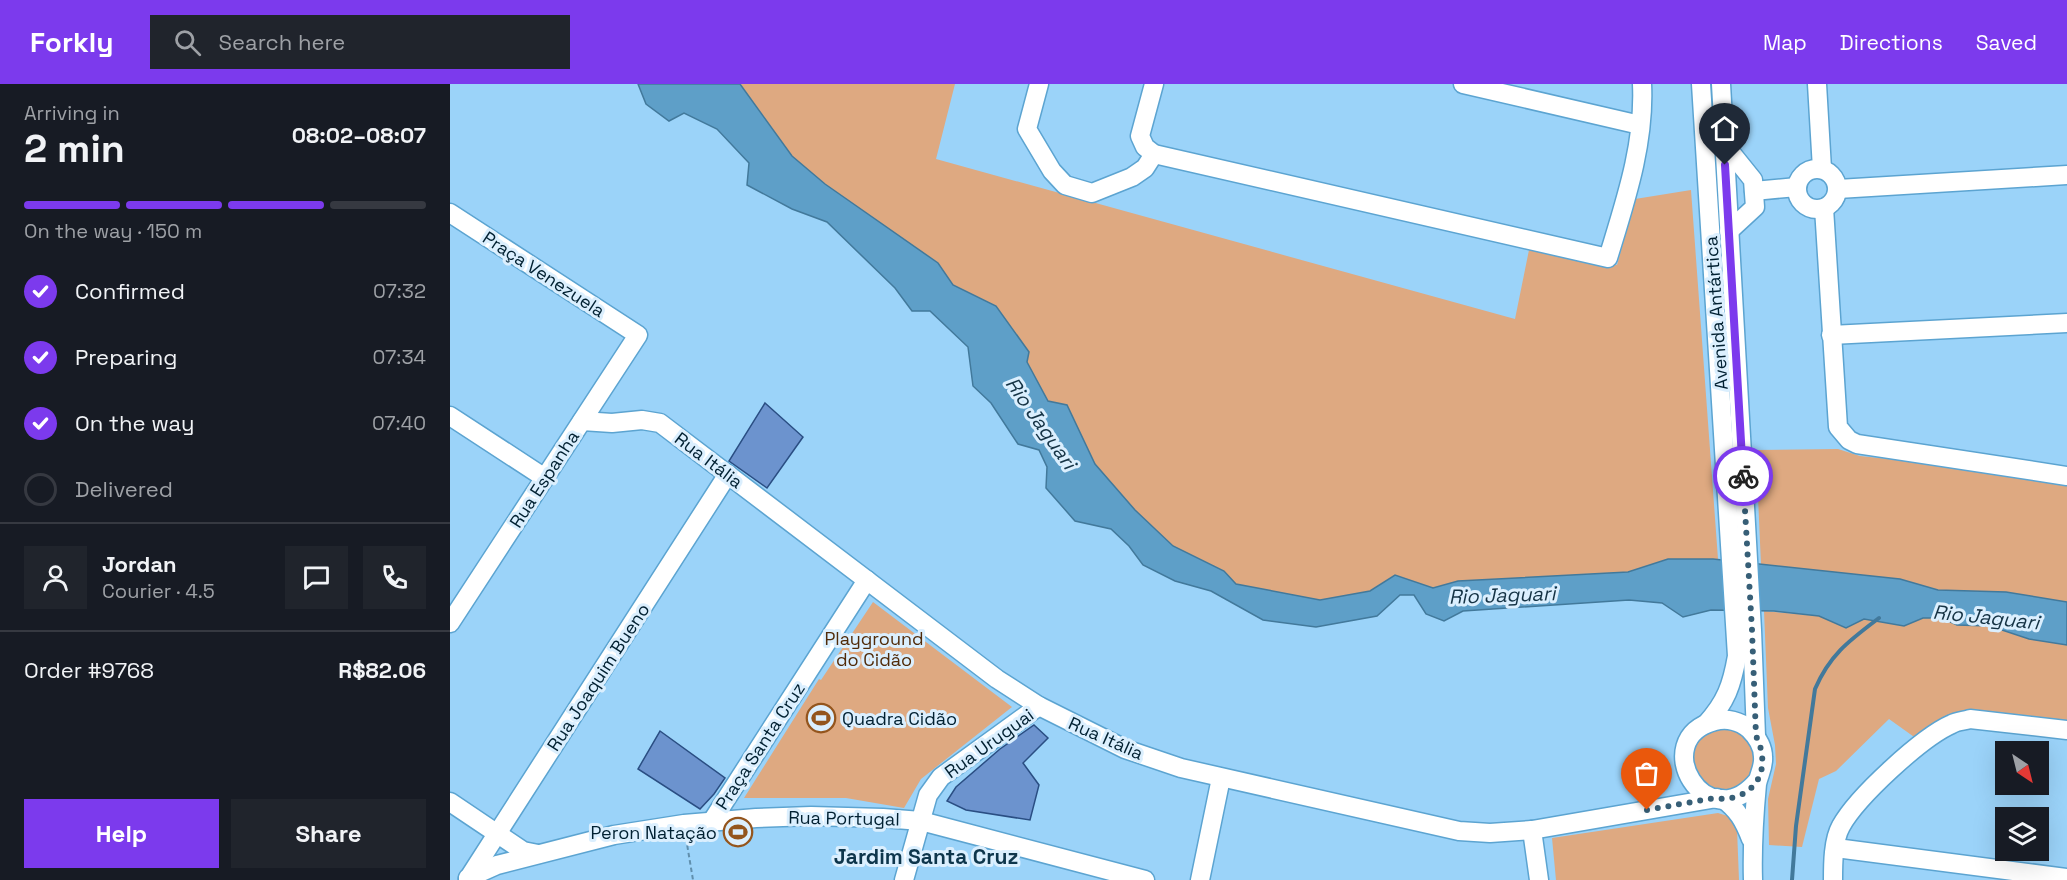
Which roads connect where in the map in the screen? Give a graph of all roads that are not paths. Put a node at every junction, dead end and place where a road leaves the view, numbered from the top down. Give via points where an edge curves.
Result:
1 (1039, 84) edge
2 (1154, 84) edge
3 (1463, 84) edge
4 (1642, 84) edge
5 (1701, 84) edge
6 (1720, 84) edge
7 (1818, 84) edge
8 (1640, 125) junction
9 (1724, 143) junction
10 (1154, 154) junction
11 (1822, 169) junction
12 (2067, 175) edge
13 (1797, 188) junction
14 (1838, 189) junction
15 (1754, 191) junction
16 (1824, 208) junction
17 (450, 213) edge
18 (1729, 231) junction
19 (2067, 323) edge
20 (638, 335) joint
21 (1831, 335) junction
22 (450, 416) edge
23 (582, 421) junction
24 (728, 474) junction
25 (2067, 476) edge
26 (544, 478) junction
27 (1739, 541) junction
28 (867, 580) junction
29 (451, 621) edge
30 (1744, 630) junction
31 (1039, 706) junction
32 (1706, 724) junction
33 (2067, 730) edge
34 (1756, 736) junction
35 (1221, 778) junction
36 (1758, 780) junction
37 (1720, 799) junction
38 (450, 802) edge
39 (711, 821) junction
40 (921, 821) junction
41 (1532, 830) junction
42 (497, 833) junction
43 (1752, 843) junction
44 (1836, 848) junction
45 (538, 854) junction
46 (2067, 878) edge
47 (468, 879) edge
48 (904, 880) edge
49 (1145, 880) edge
50 (1200, 880) edge
51 (1539, 880) edge
52 (1753, 880) edge
53 (1833, 880) edge

1 - 10 street via 1027,129 1065,185 1092,193 1132,177 1145,168
2 - 10 street via 1140,136
3 - 8 street
4 - 8 street
5 - 27 street, Avenida Antártica
6 - 9 street, Avenida Antártica
7 - 11 street
8 - 10 street via 1632,177 1608,258
9 - 15 street via 1753,180
9 - 18 street, Avenida Antártica
11 - 13 street via 1810,169 1801,176
11 - 14 street via 1834,176
12 - 14 street
13 - 15 street
13 - 16 street via 1800,201 1811,208
14 - 16 street via 1834,201
15 - 18 street via 1755,207
16 - 21 street
17 - 20 street, Praça Venezuela
18 - 27 street, Avenida Antártica
19 - 21 street
20 - 23 street, Rua Espanha
21 - 25 street via 1838,427 1849,440
22 - 26 street
23 - 24 street, Rua Itália via 660,423
23 - 26 street, Rua Espanha
24 - 28 street, Rua Itália
24 - 42 street, Rua Joaquim Bueno
26 - 29 street, Rua Espanha
27 - 30 street
28 - 31 street, Rua Itália via 997,679
28 - 39 street, Praça Santa Cruz
30 - 32 street via 1721,708
30 - 34 street
31 - 35 street, Rua Itália via 1125,749
31 - 40 street, Rua Uruguai via 941,777 928,795
32 - 34 street via 1735,721
32 - 37 street via 1688,741 1686,773 1700,792
33 - 44 street via 1970,719 1955,722 1925,741 1859,801 1840,827
34 - 36 street via 1764,757
35 - 41 street, Rua Itália via 1459,831
35 - 50 street
36 - 37 street via 1743,794
36 - 43 street
37 - 41 street, Rua Itália
37 - 43 street via 1744,819
38 - 42 street
39 - 40 street, Rua Portugal via 811,816
39 - 45 street, Rua Portugal via 614,835
40 - 48 street, Rua Uruguai
40 - 49 street, Rua Portugal
41 - 51 street
42 - 45 street via 523,851
42 - 47 street, Rua Joaquim Bueno
43 - 52 street
44 - 46 street
44 - 53 street
45 - 47 street, Rua Portugal via 497,865

